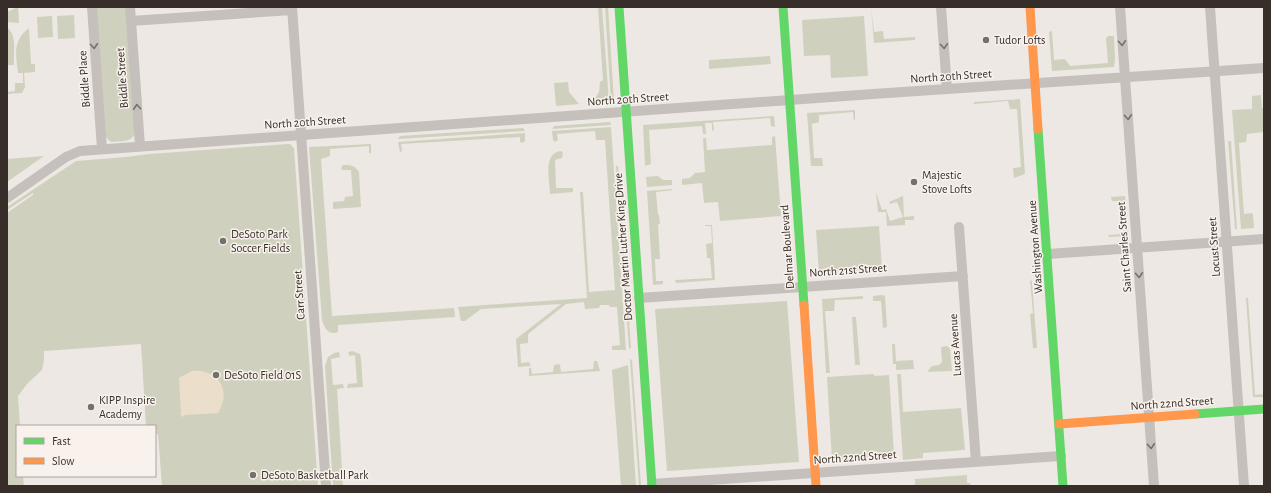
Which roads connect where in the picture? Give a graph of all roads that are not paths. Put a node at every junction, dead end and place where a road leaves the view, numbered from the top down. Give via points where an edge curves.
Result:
1 (92, 7) edge
2 (130, 7) edge
3 (619, 7) edge
4 (782, 7) edge
5 (941, 7) edge
6 (1030, 7) edge
7 (1120, 7) edge
8 (1210, 7) edge
9 (292, 8) edge
10 (131, 21) junction
11 (1264, 68) edge
12 (1214, 72) junction
13 (1125, 78) junction
14 (1035, 84) junction
15 (947, 89) junction
16 (790, 100) junction
17 (626, 112) junction
18 (301, 135) junction
19 (140, 146) junction
20 (102, 149) junction
21 (7, 198) edge
22 (959, 227) dead end
23 (1264, 239) edge
24 (1227, 242) junction
25 (1137, 248) junction
26 (1048, 254) junction
27 (963, 276) junction
28 (801, 286) junction
29 (639, 298) junction
30 (1264, 409) edge
31 (1239, 411) junction
32 (1149, 418) junction
33 (1059, 424) junction
34 (1061, 456) junction
35 (976, 462) junction
36 (814, 473) junction
37 (652, 485) edge
38 (326, 486) edge
39 (816, 486) edge
40 (1063, 486) edge
41 (1154, 486) edge
42 (1244, 486) edge

1 -> 20 street, Biddle Place
2 - 10 street, Biddle Street
3 - 17 main road, Doctor Martin Luther King Drive
4 - 16 main road, Delmar Boulevard
5 -> 15 street
6 - 14 main road, Washington Avenue
7 -> 13 street, Saint Charles Street
8 - 12 street, Locust Street
9 - 10 street
9 - 18 street, Carr Street
19 -> 10 street, Biddle Street
11 - 12 street, North 20th Street
12 - 13 street, North 20th Street
12 - 24 street, Locust Street
13 - 14 street, North 20th Street
13 -> 25 street, Saint Charles Street
14 - 15 street, North 20th Street
14 - 26 main road, Washington Avenue
15 - 16 street, North 20th Street
16 - 17 street, North 20th Street
16 - 28 main road, Delmar Boulevard
17 - 18 street, North 20th Street
17 - 29 main road, Doctor Martin Luther King Drive
18 - 19 street, North 20th Street
18 - 38 street, Carr Street
19 - 20 street, North 20th Street
20 - 21 street, North 20th Street via 72,154
22 - 27 street, Lucas Avenue
23 - 24 street
24 - 25 street
24 - 31 street, Locust Street
25 - 26 street
25 -> 32 street, Saint Charles Street
26 - 33 main road, Washington Avenue
27 - 28 street, North 21st Street
27 - 35 street, Lucas Avenue
28 - 29 street, North 21st Street
28 - 36 main road, Delmar Boulevard
29 - 37 main road, Doctor Martin Luther King Drive
30 - 31 main road, North 22nd Street
31 - 32 main road, North 22nd Street
31 - 42 street, Locust Street
32 - 33 main road, North 22nd Street
32 -> 41 street, Saint Charles Street
33 - 34 main road, Washington Avenue
34 - 35 street, North 22nd Street
34 - 40 main road, Washington Avenue
35 - 36 street, North 22nd Street
36 - 37 street, North 22nd Street
36 - 39 main road, Delmar Boulevard

